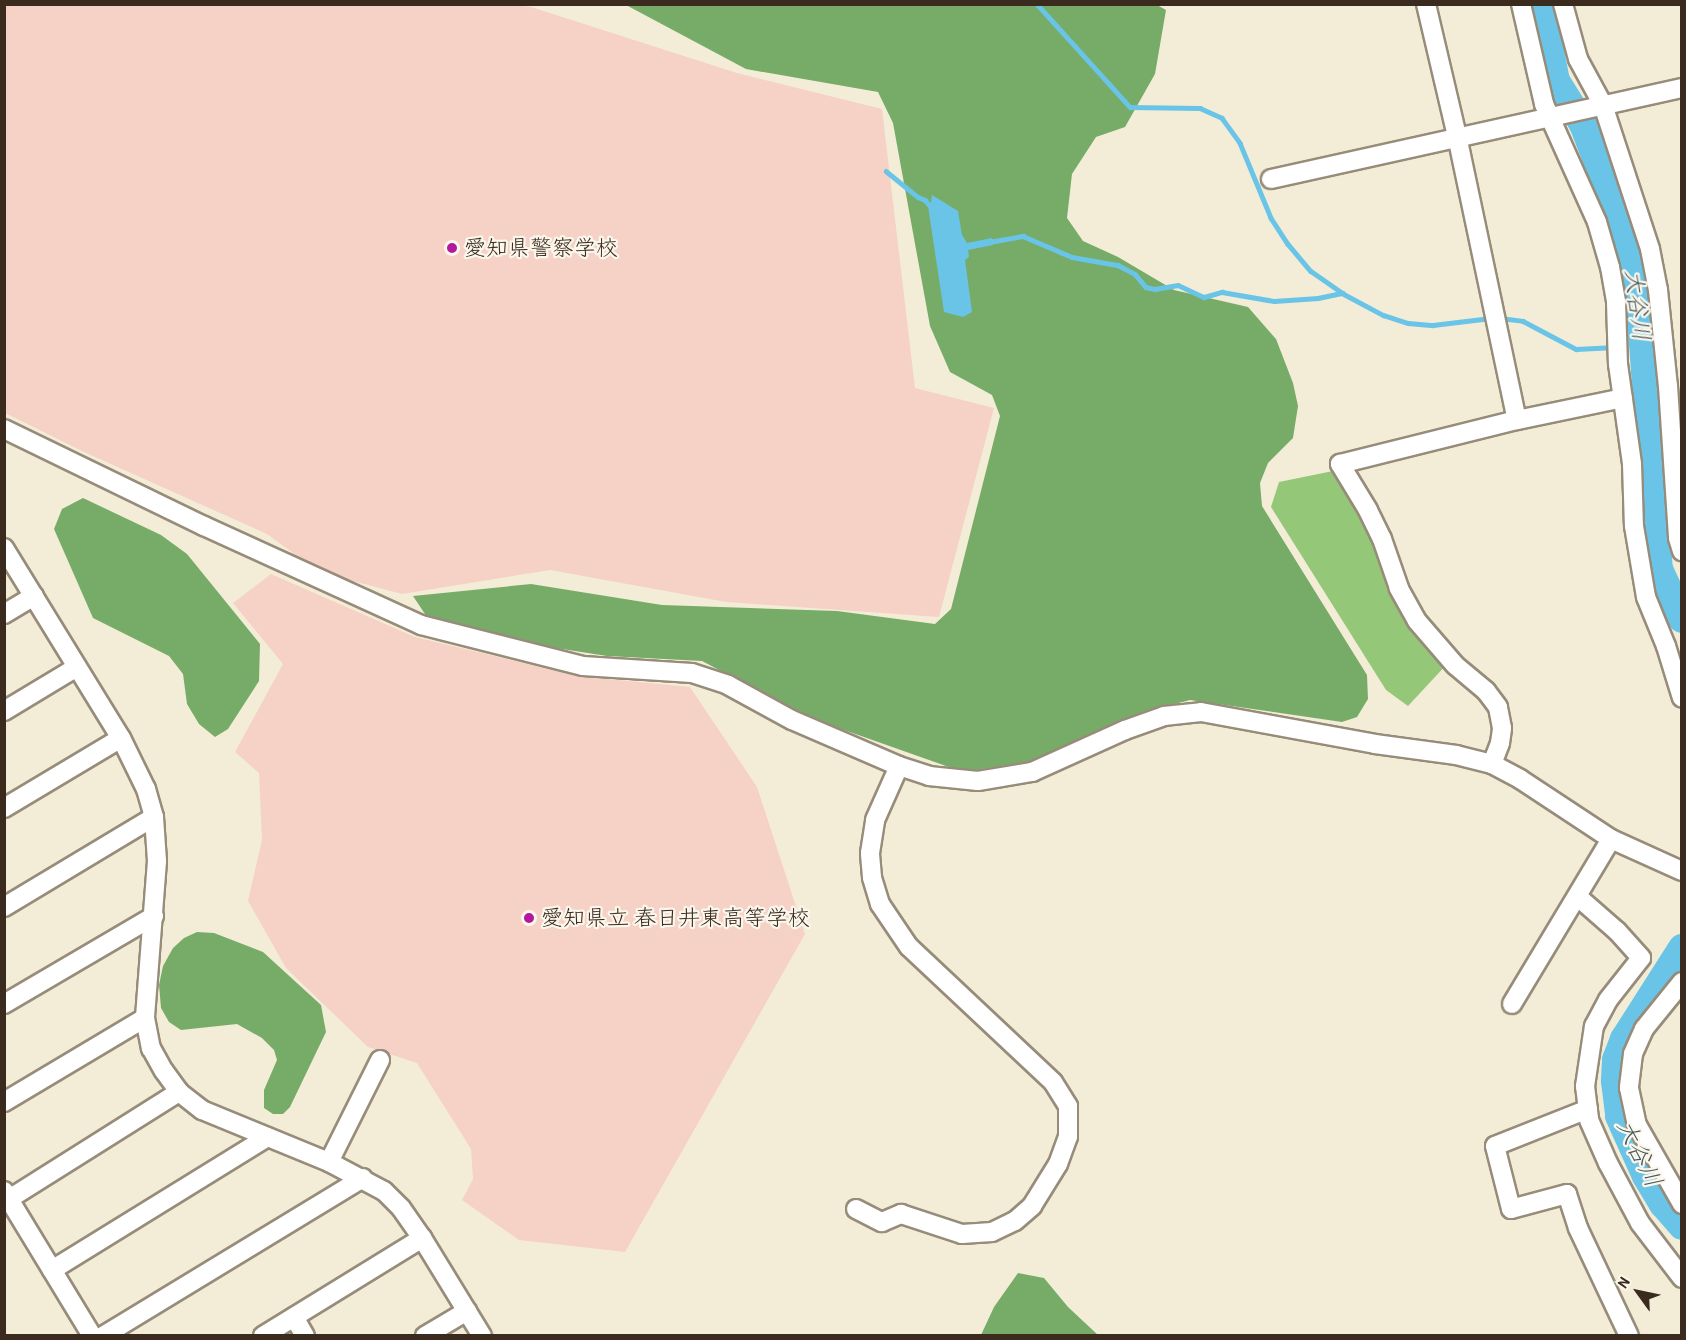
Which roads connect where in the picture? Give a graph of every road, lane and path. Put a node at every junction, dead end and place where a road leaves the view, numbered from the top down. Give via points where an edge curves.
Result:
1 (1426, 4) edge
2 (1521, 4) edge
3 (1563, 4) edge
4 (1682, 88) edge
5 (1599, 105) junction
6 (1549, 116) junction
7 (1457, 136) junction
8 (1271, 180) dead end
9 (1623, 398) junction
10 (1517, 420) junction
11 (4, 429) edge
12 (4, 548) edge
13 (1682, 551) edge
14 (34, 596) junction
15 (4, 614) edge
16 (77, 667) junction
17 (1682, 698) edge
18 (4, 711) edge
19 (120, 738) junction
20 (1492, 764) junction
21 (899, 766) junction
22 (4, 808) edge
23 (154, 817) junction
24 (1611, 839) junction
25 (1682, 871) edge
26 (1578, 897) junction
27 (4, 907) edge
28 (154, 916) junction
29 (1682, 982) edge
30 (4, 1004) edge
31 (1512, 1004) dead end
32 (145, 1018) junction
33 (380, 1060) dead end
34 (179, 1092) junction
35 (4, 1102) edge
36 (1588, 1109) junction
37 (267, 1137) junction
38 (329, 1162) junction
39 (363, 1178) junction
40 (7, 1195) edge
41 (1682, 1204) edge
42 (856, 1209) dead end
43 (422, 1238) junction
44 (52, 1270) junction
45 (1682, 1278) edge
46 (467, 1311) junction
47 (294, 1317) junction
48 (92, 1335) edge
49 (104, 1335) edge
50 (263, 1335) edge
51 (305, 1335) edge
52 (425, 1335) edge
53 (482, 1335) edge
54 (1629, 1335) edge

1 - 7 street
2 - 6 street
3 - 5 street via 1578,59
4 - 5 street
5 - 6 street
5 - 13 street via 1643,221 1658,290
6 - 7 street
6 - 9 street via 1596,222 1610,267
7 - 8 street
7 - 10 street
9 - 10 street
9 - 17 street via 1632,464 1634,526 1646,597
10 - 20 street via 1340,464 1368,510 1398,588 1417,621 1498,708 1502,728
11 - 21 street via 421,625 584,666 692,673 728,685 792,720
12 - 14 street
14 - 15 street
14 - 16 street
16 - 18 street
16 - 19 street
19 - 22 street
19 - 23 street via 146,789
20 - 21 street via 1201,712 1164,716 1032,772 1000,778 978,781 929,776
20 - 24 street
21 - 42 street via 875,820 870,853 880,904 909,947 1053,1082 1068,1106 1068,1137 1058,1164 1032,1206 1015,1221 992,1232 962,1234 901,1214 882,1222
23 - 27 street
23 - 28 street
24 - 25 street
24 - 26 street
26 - 31 street
26 - 36 street via 1641,958 1608,1000 1594,1026 1585,1086
28 - 30 street
28 - 32 street
29 - 41 street via 1644,1029 1633,1054 1629,1088 1637,1125
32 - 34 street via 152,1048
32 - 35 street
33 - 38 street
34 - 37 street via 202,1110
34 - 40 street
36 - 45 street via 1608,1163 1640,1223
36 - 54 street via 1495,1146 1510,1209 1568,1194 1578,1228
37 - 38 street
37 - 44 street
38 - 39 street
39 - 43 street via 401,1208
39 - 49 street
40 - 44 street
43 - 46 street
43 - 47 street
44 - 48 street
46 - 52 street
46 - 53 street
47 - 50 street
47 - 51 street

